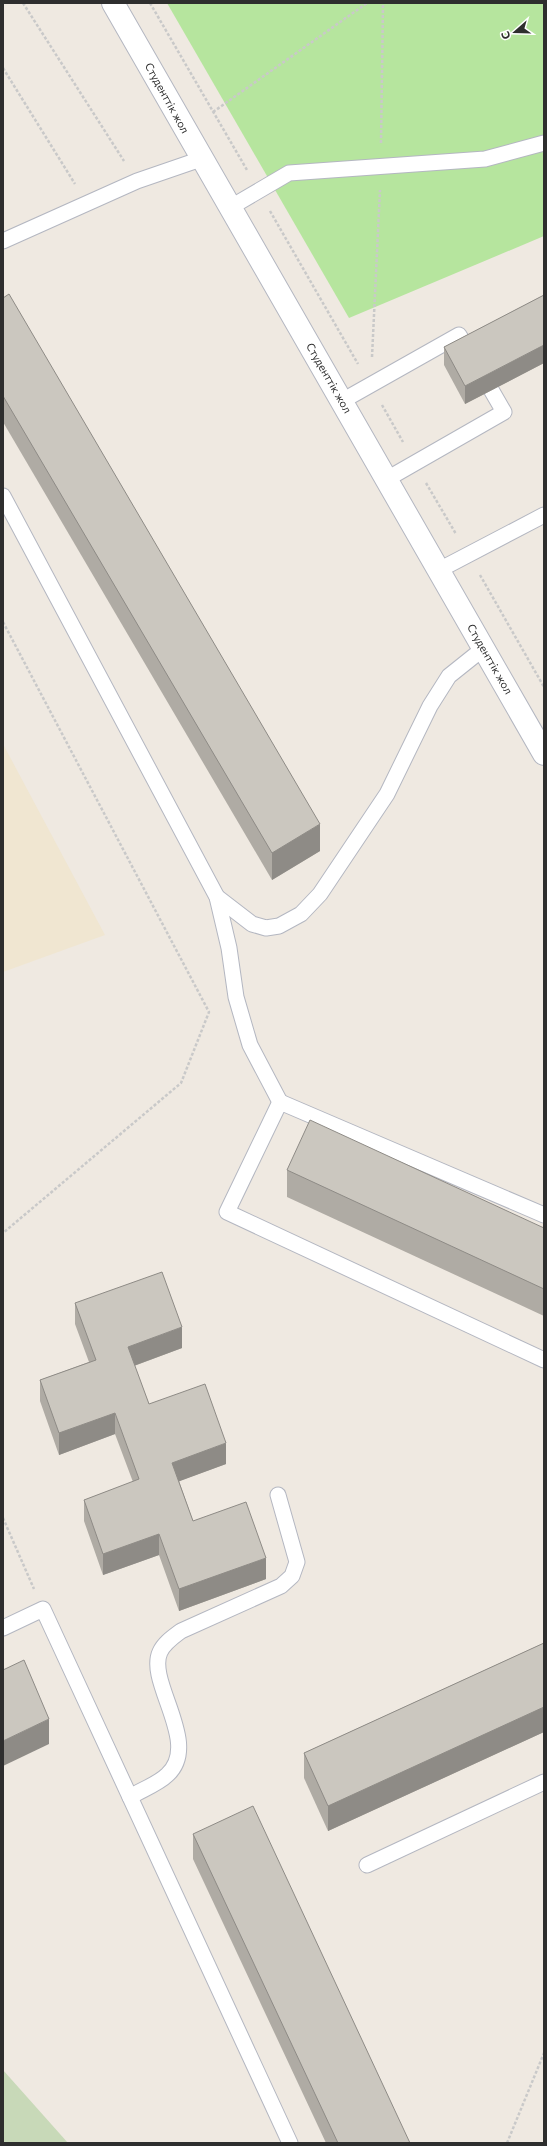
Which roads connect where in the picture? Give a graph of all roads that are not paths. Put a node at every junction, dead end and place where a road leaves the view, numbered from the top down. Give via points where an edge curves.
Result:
1 (113, 3) edge
2 (544, 143) edge
3 (201, 159) junction
4 (231, 207) junction
5 (3, 241) edge
6 (342, 401) junction
7 (387, 479) junction
8 (3, 496) edge
9 (544, 515) edge
10 (439, 570) junction
11 (484, 648) junction
12 (544, 754) edge
13 (217, 897) junction
14 (280, 1102) junction
15 (544, 1215) edge
16 (544, 1360) edge
17 (278, 1495) dead end
18 (3, 1628) edge
19 (544, 1782) edge
20 (130, 1797) junction
21 (367, 1865) dead end
22 (290, 2143) edge

1 - 3 street, Студенттік жол
2 - 4 lane via 484,159 289,173
3 - 4 street, Студенттік жол
3 - 5 lane via 137,181
4 - 6 street, Студенттік жол
6 - 7 street, Студенттік жол
6 - 7 lane via 459,335 504,412
7 - 10 street, Студенттік жол
8 - 13 lane
9 - 10 lane
10 - 11 street, Студенттік жол
11 - 12 street, Студенттік жол
11 - 13 lane via 449,676 430,706 386,794 320,894 301,914 279,926 266,928 252,924
13 - 14 lane via 229,948 236,997 250,1046
14 - 15 lane
14 - 16 lane via 227,1212
17 - 20 lane via 297,1562 292,1576 281,1586 181,1631 167,1642 159,1653 159,1672 180,1741 176,1763 168,1775
18 - 20 lane via 43,1609
19 - 21 lane
20 - 22 lane

